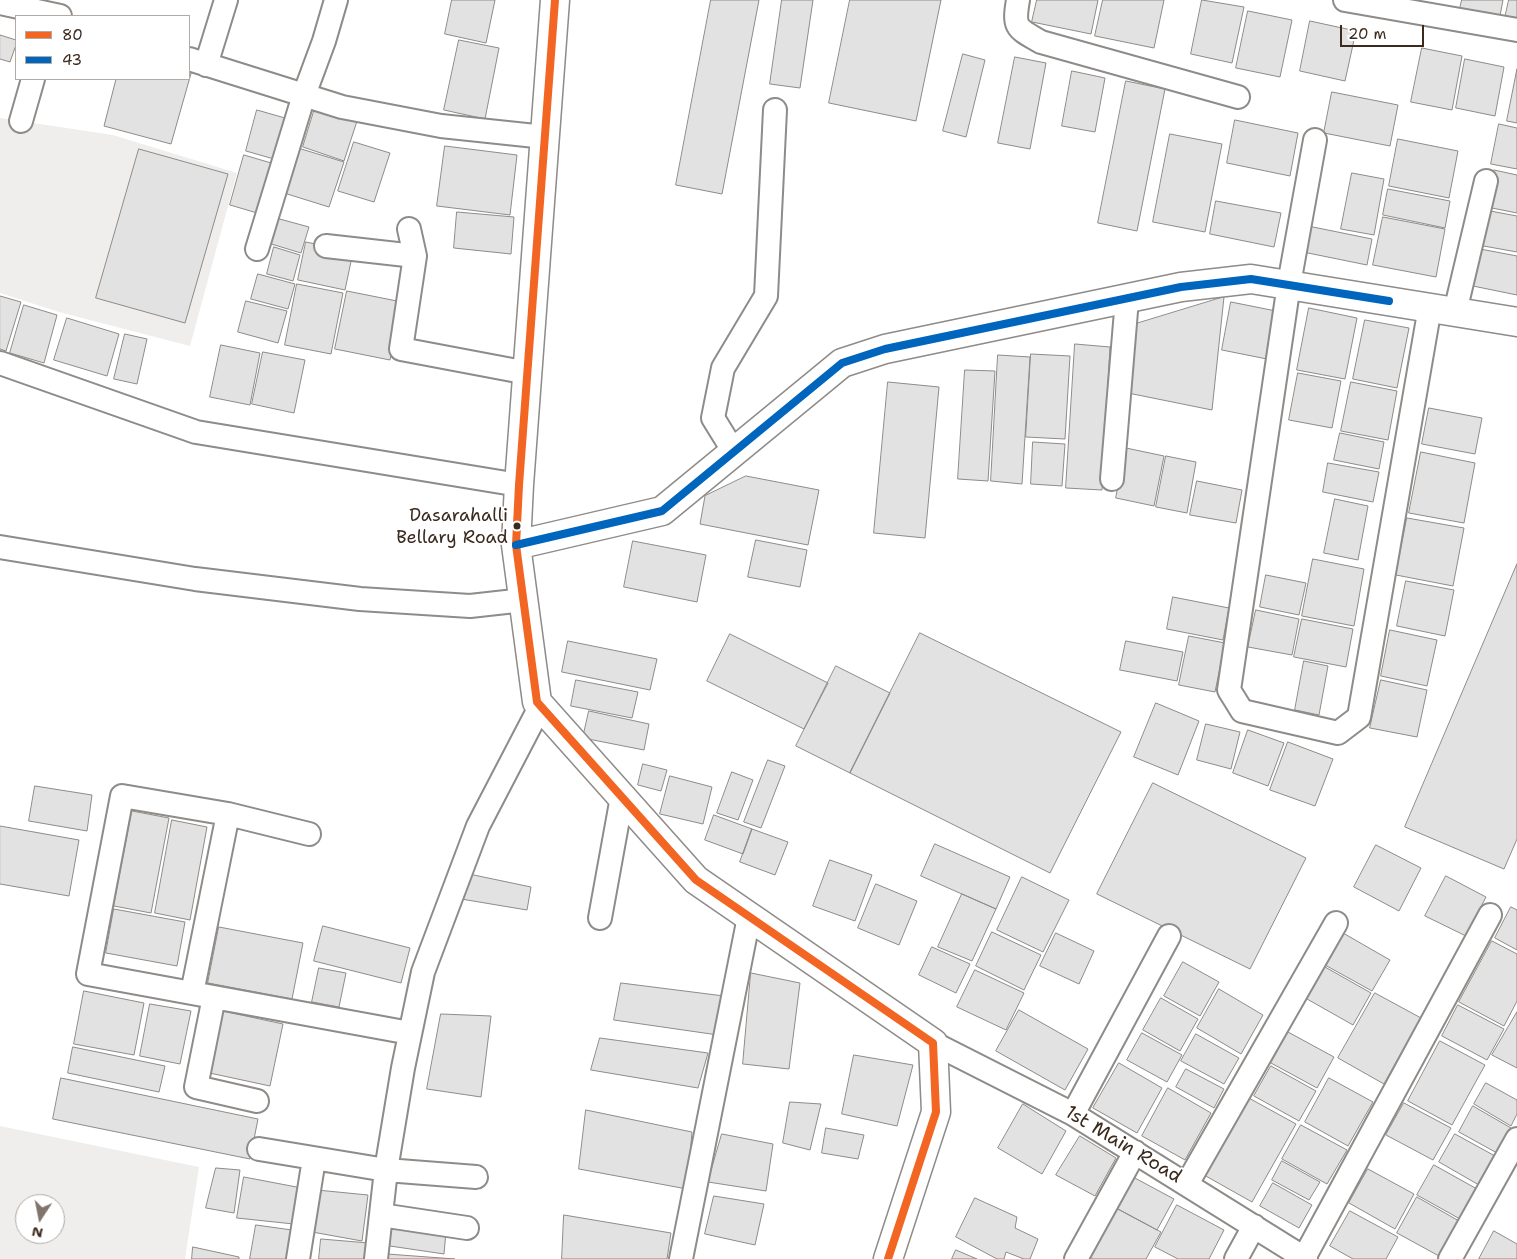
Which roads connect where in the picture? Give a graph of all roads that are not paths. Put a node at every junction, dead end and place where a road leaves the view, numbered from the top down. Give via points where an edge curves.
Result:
1 (226, 0) edge
2 (336, 0) edge
3 (555, 0) edge
4 (1018, 0) edge
5 (1345, 0) edge
6 (0, 3) edge
7 (1408, 6) edge
8 (55, 12) edge
9 (1517, 30) edge
10 (197, 62) edge
11 (33, 80) edge
12 (304, 96) junction
13 (1238, 97) dead end
14 (775, 110) dead end
15 (21, 121) dead end
16 (545, 137) junction
17 (1315, 140) dead end
18 (1486, 181) dead end
19 (409, 229) dead end
20 (326, 246) dead end
21 (258, 249) dead end
22 (415, 256) junction
23 (1289, 284) junction
24 (1127, 299) junction
25 (1443, 310) junction
26 (1517, 322) edge
27 (0, 363) edge
28 (528, 373) junction
29 (734, 452) junction
30 (1112, 479) dead end
31 (519, 485) junction
32 (516, 545) junction
33 (0, 547) edge
34 (524, 600) junction
35 (541, 705) junction
36 (622, 797) junction
37 (228, 814) junction
38 (309, 834) dead end
39 (1490, 915) dead end
40 (749, 917) junction
41 (600, 918) dead end
42 (1336, 923) dead end
43 (1170, 936) dead end
44 (203, 995) junction
45 (410, 1033) junction
46 (933, 1043) junction
47 (257, 1101) dead end
48 (1073, 1114) junction
49 (1517, 1139) edge
50 (259, 1148) dead end
51 (1135, 1152) junction
52 (314, 1159) junction
53 (386, 1170) junction
54 (476, 1177) dead end
55 (1187, 1184) junction
56 (381, 1215) junction
57 (1254, 1226) junction
58 (467, 1228) dead end
59 (1305, 1258) edge
60 (298, 1259) edge
61 (376, 1259) edge
62 (681, 1259) edge
63 (888, 1259) edge
64 (1076, 1259) edge
65 (1236, 1259) edge
66 (1450, 1259) edge

1 - 10 street
2 - 12 street
3 - 16 street
4 - 13 street via 1015,18 1021,30 1041,42
5 - 7 street
6 - 8 street
7 - 9 street
10 - 12 street
11 - 15 street
12 - 16 street via 342,107 441,126
12 - 21 street
14 - 29 street via 766,296 723,368 713,418
16 - 28 street
17 - 23 street
18 - 25 street
19 - 22 street
20 - 22 street
22 - 28 street via 401,349
23 - 24 street via 1251,279 1181,287
23 - 25 street
23 - 25 street via 1229,690 1242,711 1338,733 1359,717
24 - 29 street via 885,349 842,363
24 - 30 street
25 - 26 street
27 - 31 street via 196,432
28 - 31 street
29 - 32 street via 662,512
31 - 32 street
32 - 34 street
33 - 34 street via 195,579 360,599 470,606
34 - 35 street
35 - 36 street
35 - 45 street via 478,826 424,972
36 - 40 street via 696,880
36 - 41 street
37 - 38 street
37 - 44 street
37 - 44 street via 122,796 88,974
39 - 59 street
40 - 46 street
40 - 62 street
42 - 55 street
43 - 48 street
44 - 45 street
44 - 47 street via 196,1087
45 - 53 street
46 - 48 street, 1st Main Road
46 - 63 street via 936,1112
48 - 51 street, 1st Main Road
49 - 66 street
50 - 52 street
51 - 55 street, 1st Main Road
51 - 64 street
52 - 53 street
52 - 60 street
53 - 54 street
53 - 56 street
55 - 57 street, 1st Main Road
56 - 58 street
56 - 61 street
57 - 59 street, 1st Main Road
57 - 65 street

